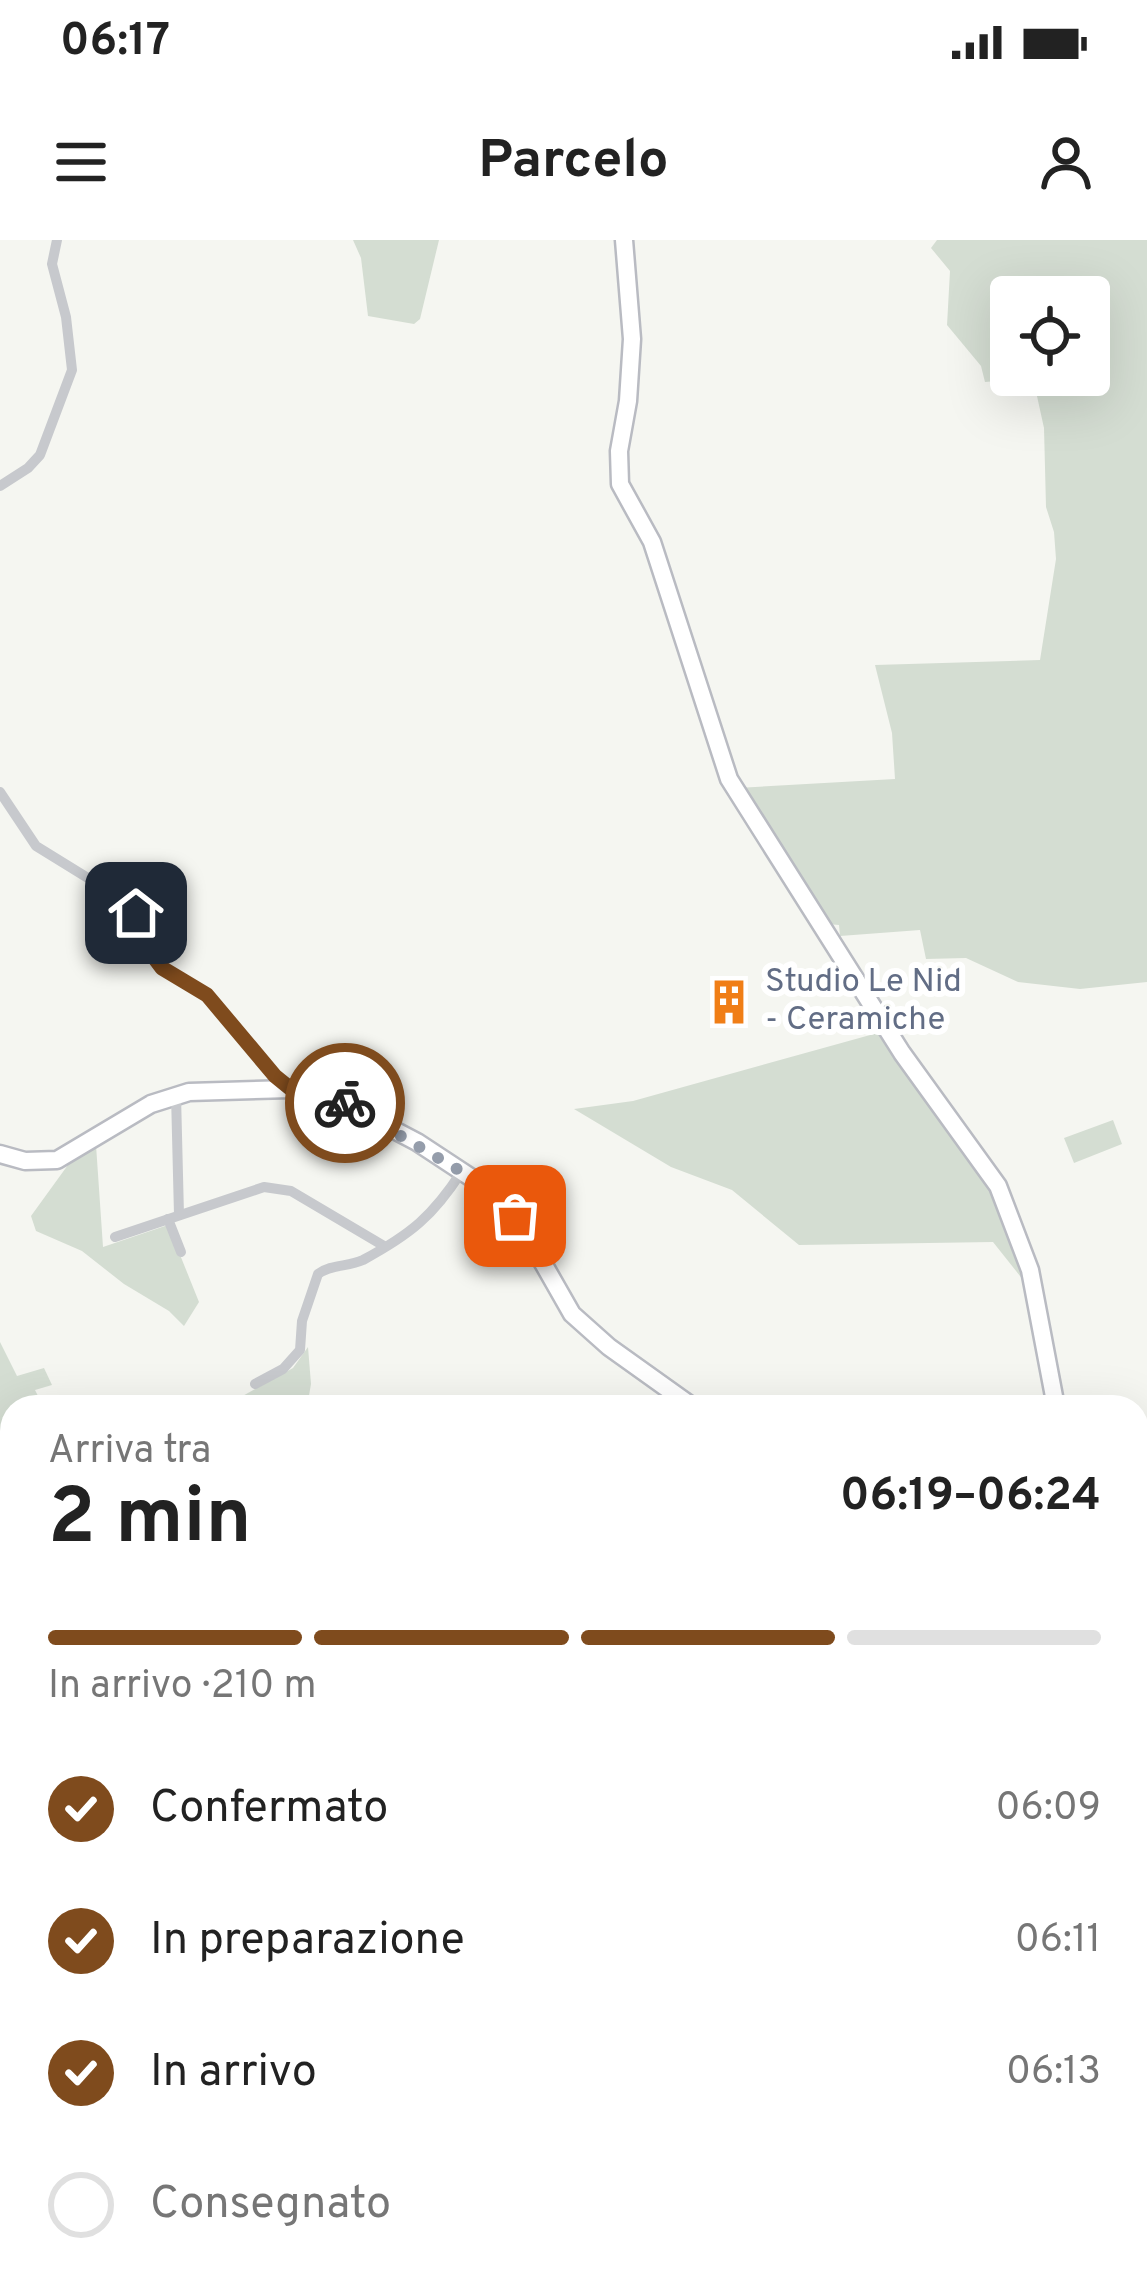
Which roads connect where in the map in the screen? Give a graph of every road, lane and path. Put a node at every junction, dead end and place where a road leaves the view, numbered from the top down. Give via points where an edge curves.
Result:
1 (57, 240) edge
2 (624, 240) edge
3 (0, 486) edge
4 (0, 792) edge
5 (291, 1089) junction
6 (176, 1095) junction
7 (0, 1154) edge
8 (462, 1171) junction
9 (174, 1217) junction
10 (115, 1238) dead end
11 (384, 1246) junction
12 (181, 1252) dead end
13 (255, 1384) dead end
14 (676, 1395) edge
15 (1054, 1395) edge

1 - 3 street via 52,264 72,370 40,455
2 - 15 street via 632,339 620,484 652,542 729,779 902,1052 998,1186 1030,1270
4 - 5 street via 36,846 130,904 162,968 207,995
5 - 6 street
5 - 8 street via 354,1107
6 - 7 street via 57,1160
6 - 9 street
8 - 11 street via 429,1218
8 - 14 street via 515,1216 572,1314
9 - 10 street
9 - 11 street via 254,1189 284,1188
9 - 12 street
11 - 13 street via 318,1274 301,1350

